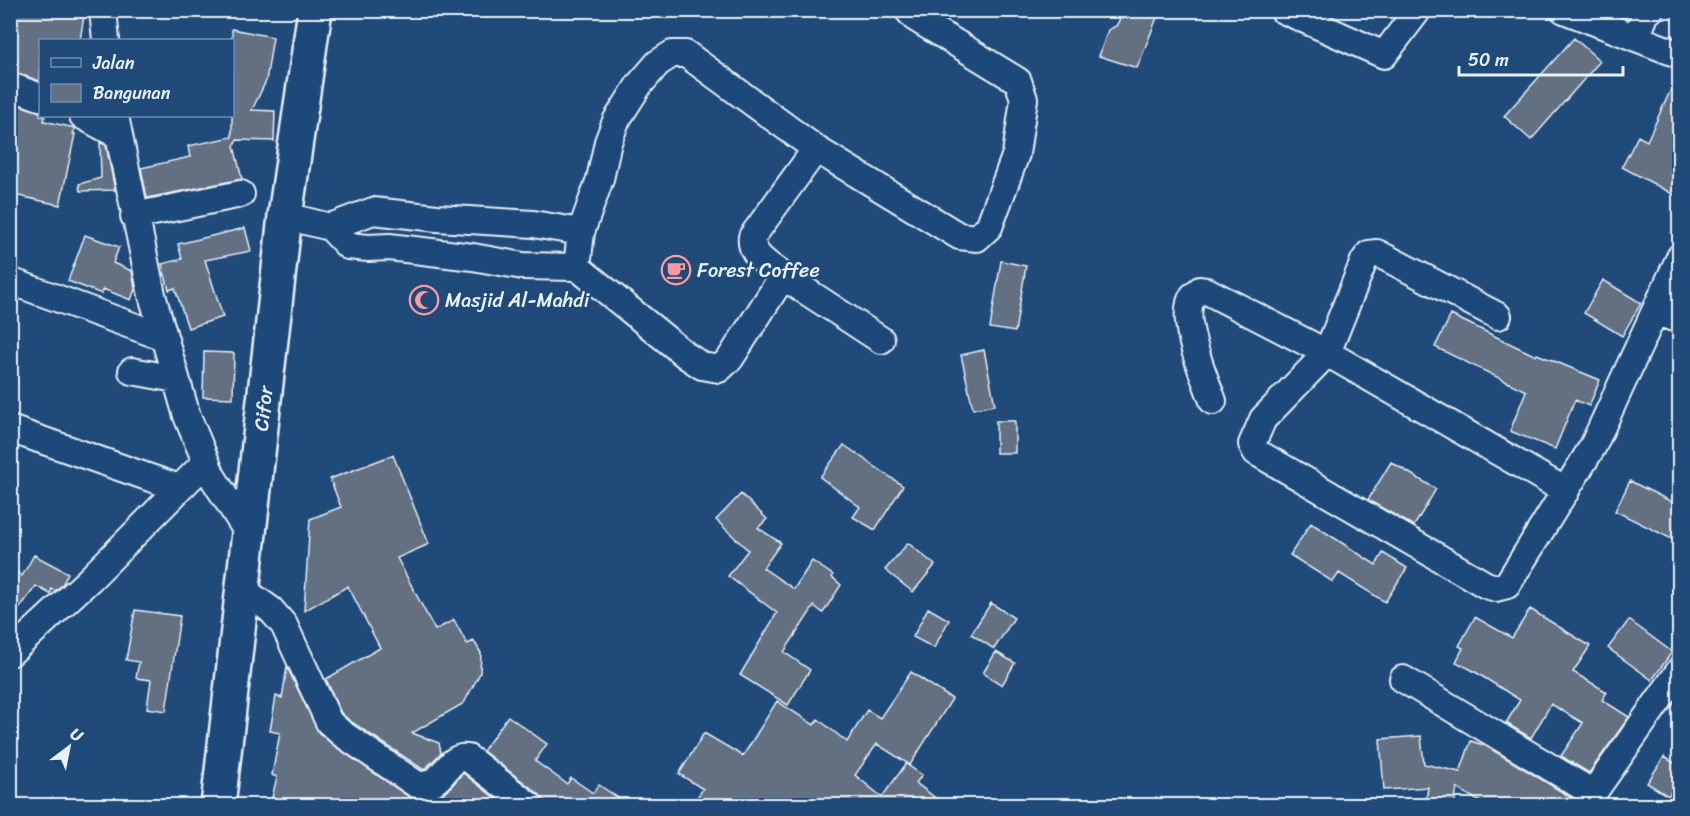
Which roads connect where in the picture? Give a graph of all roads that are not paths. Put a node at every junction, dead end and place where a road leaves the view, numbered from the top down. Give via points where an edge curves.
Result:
1 (103, 10) edge
2 (315, 10) edge
3 (908, 10) edge
4 (1283, 10) edge
5 (1418, 10) edge
6 (1564, 10) edge
7 (1646, 11) edge
8 (1636, 38) junction
9 (106, 39) edge
10 (1680, 55) edge
11 (10, 87) edge
12 (39, 97) edge
13 (87, 117) edge
14 (117, 125) edge
15 (816, 149) junction
16 (241, 194) dead end
17 (134, 216) junction
18 (285, 216) junction
19 (330, 227) junction
20 (582, 232) junction
21 (1680, 257) edge
22 (577, 267) junction
23 (783, 276) junction
24 (10, 281) edge
25 (1656, 312) junction
26 (1498, 316) dead end
27 (1680, 320) edge
28 (163, 337) junction
29 (881, 340) dead end
30 (1327, 353) junction
31 (132, 371) dead end
32 (176, 379) junction
33 (1213, 401) dead end
34 (10, 429) edge
35 (205, 463) junction
36 (179, 488) junction
37 (1566, 491) junction
38 (250, 536) junction
39 (242, 589) junction
40 (10, 653) edge
41 (1680, 670) edge
42 (1403, 679) dead end
43 (1588, 799) edge
44 (218, 806) edge
45 (530, 806) edge

1 - 9 street
2 - 18 street, Cifor
3 - 15 street via 1018,81 1023,99 1016,154 989,227 977,238 959,236
4 - 5 street via 1384,55
6 - 8 street
7 - 8 street
8 - 10 street
11 - 12 street
13 - 14 street
14 - 17 street
15 - 20 street via 686,54 672,54 658,63 639,85 616,121
15 - 23 street via 752,237 754,252
16 - 17 street
17 - 28 street
18 - 19 street
18 - 38 street, Cifor
19 - 20 street via 373,211 533,224
19 - 22 street via 348,246 389,247 523,266
20 - 22 street
21 - 25 street
22 - 23 street via 687,356 711,369 719,369 730,359
23 - 29 street
24 - 28 street
25 - 27 street
25 - 37 street via 1604,424
26 - 30 street via 1377,253 1369,254
28 - 32 street
30 - 33 street via 1200,290 1190,306 1189,333
30 - 37 street
30 - 37 street via 1263,419 1252,444 1256,452 1485,585 1507,585
31 - 32 street
32 - 35 street
34 - 36 street
35 - 36 street
35 - 38 street
36 - 40 street
38 - 39 street, Cifor
39 - 44 street, Cifor
39 - 45 street via 271,610 284,626 329,722 341,733 423,786 440,778 459,758 468,758
41 - 43 street
42 - 43 street

